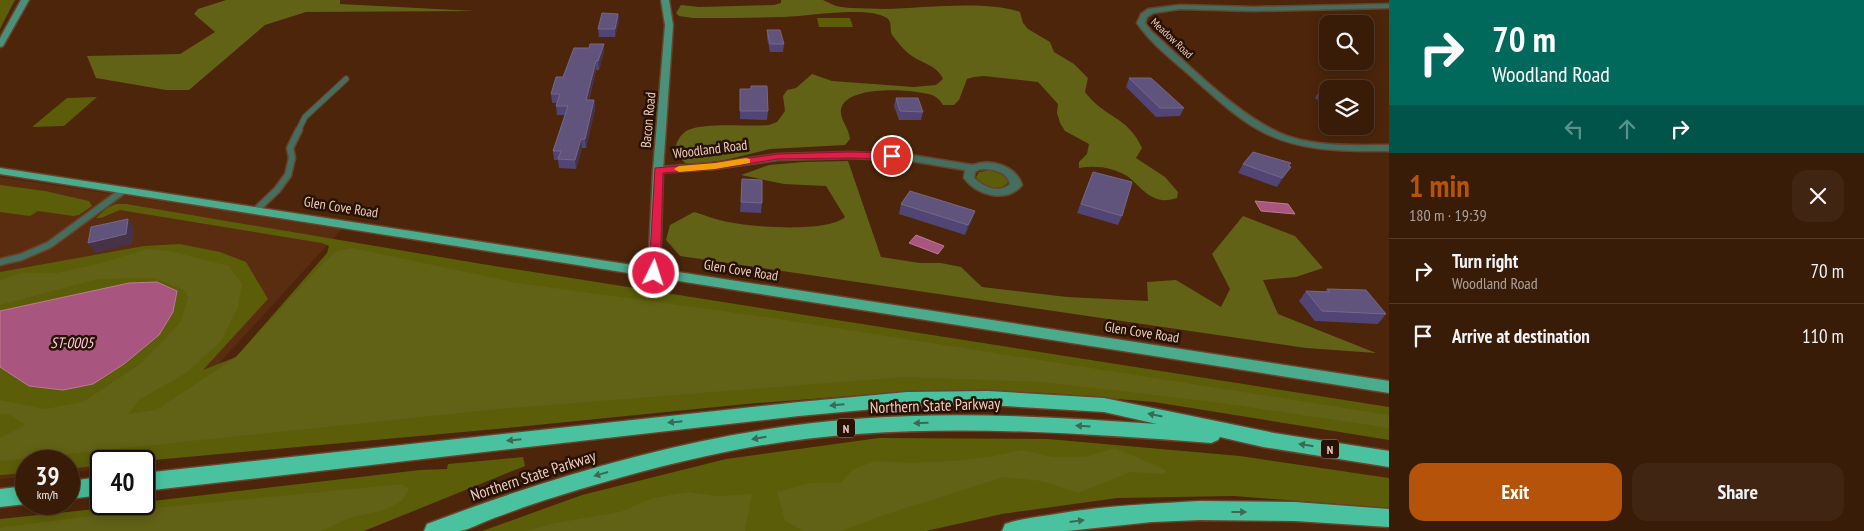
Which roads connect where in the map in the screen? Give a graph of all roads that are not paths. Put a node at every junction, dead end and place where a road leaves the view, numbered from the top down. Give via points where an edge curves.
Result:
1 (24, 0) edge
2 (665, 0) edge
3 (1389, 6) edge
4 (0, 44) edge
5 (346, 79) dead end
6 (1389, 148) edge
7 (973, 168) dead end
8 (658, 170) junction
9 (0, 171) edge
10 (124, 190) junction
11 (256, 210) junction
12 (0, 262) edge
13 (654, 273) junction
14 (1389, 387) edge
15 (1272, 440) junction
16 (1389, 459) edge
17 (155, 481) edge
18 (15, 496) edge
19 (0, 498) edge
20 (1389, 518) edge
21 (434, 531) edge
22 (1012, 531) edge

1 - 4 street
2 - 8 street, Bacon Road via 669,25
3 - 6 street, Meadow Road via 1180,7 1151,11 1141,23 1148,34 1240,114 1266,131 1316,146
5 - 11 lane via 305,117 290,148 293,158 290,172
7 - 8 street, Woodland Road via 911,158 851,155 778,156 715,166
8 - 13 street, Bacon Road
9 - 10 main road, Glen Cove Road
10 - 11 main road, Glen Cove Road
10 - 12 lane via 49,245
11 - 13 main road, Glen Cove Road
13 - 14 main road, Glen Cove Road
16 -> 15 highway, Northern State Parkway / N
15 -> 17 highway via 1104,405 988,398 907,399
15 -> 21 highway, Northern State Parkway / N via 994,422 915,423 804,432 687,452 611,471 492,508
18 - 19 highway
22 -> 20 highway via 1090,519 1186,512 1282,511

